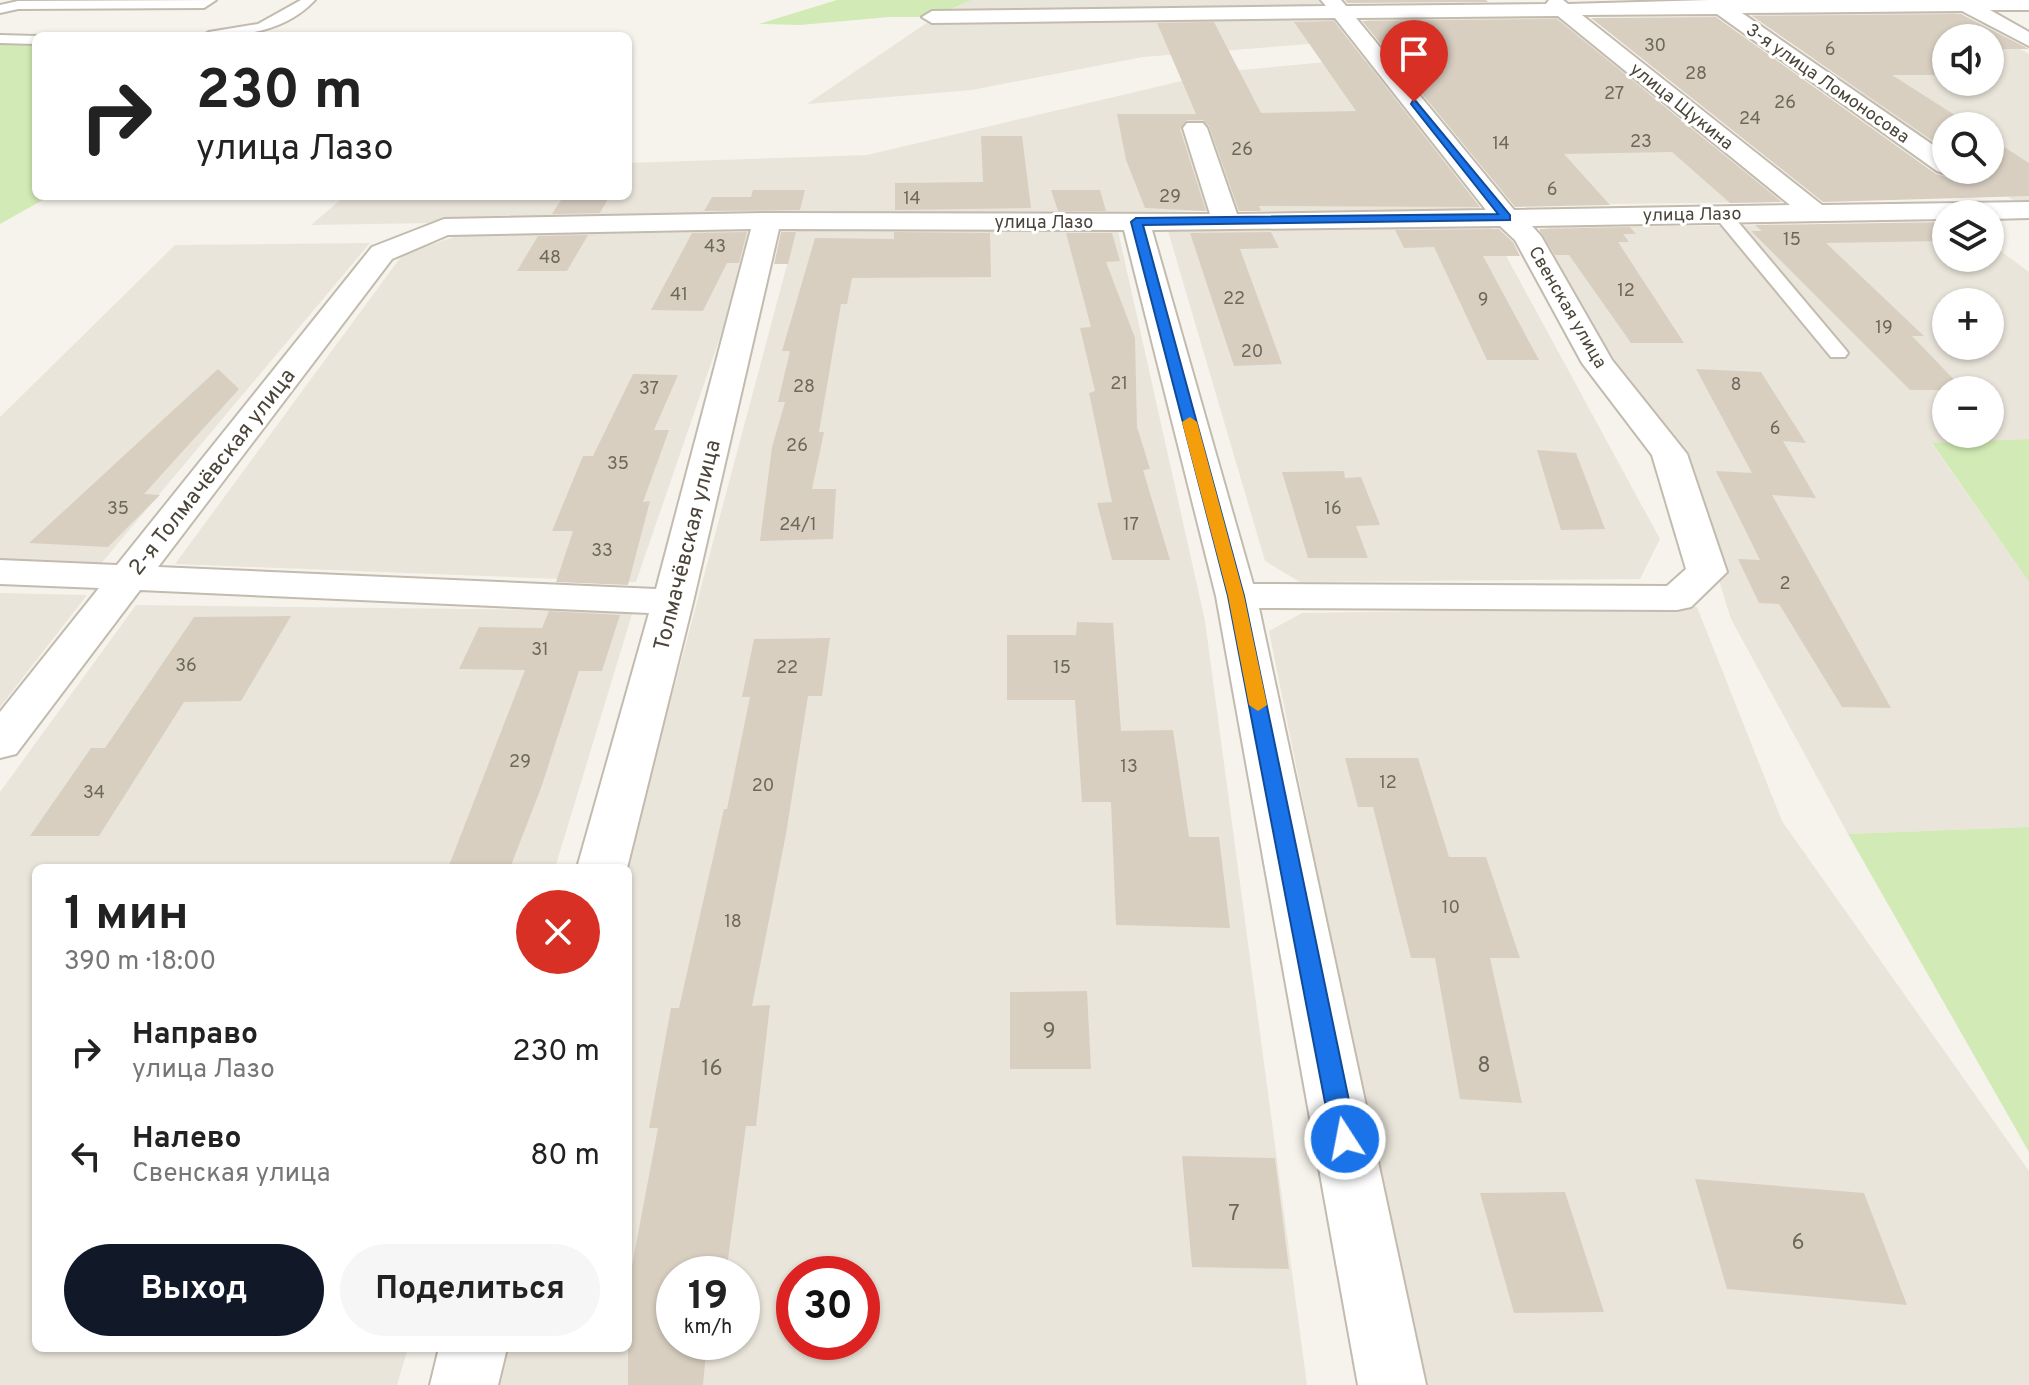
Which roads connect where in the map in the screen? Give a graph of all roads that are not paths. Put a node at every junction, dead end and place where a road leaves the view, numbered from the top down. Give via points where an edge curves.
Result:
1 (210, 0) edge
2 (309, 0) edge
3 (1960, 2) edge
4 (1716, 4) edge
5 (2029, 4) edge
6 (1336, 5) edge
7 (1557, 5) edge
8 (0, 9) edge
9 (932, 17) dead end
10 (236, 32) edge
11 (0, 39) edge
12 (32, 40) edge
13 (2029, 40) edge
14 (1195, 128) dead end
15 (1932, 156) edge
16 (1974, 184) edge
17 (2019, 210) edge
18 (1814, 212) junction
19 (1722, 214) junction
20 (1506, 217) junction
21 (767, 221) junction
22 (1136, 222) junction
23 (1226, 222) junction
24 (444, 227) joint
25 (1838, 353) dead end
26 (0, 572) edge
27 (126, 579) junction
28 (1236, 596) junction
29 (673, 602) junction
30 (0, 743) edge
31 (603, 864) edge
32 (472, 1352) edge
33 (464, 1385) edge
34 (1392, 1385) edge

1 - 8 lane
2 - 10 lane via 270,27
3 - 4 street
3 - 5 street
3 - 13 street
4 - 7 street
4 - 15 street, 3-я улица Ломоносова
6 - 7 street
6 - 9 street
6 - 20 street, Свенская улица
7 - 18 street, улица Щукина
11 - 12 lane
14 - 23 street
16 - 17 street, 3-я улица Ломоносова
17 - 18 street, улица Лазо
18 - 19 street, улица Лазо
19 - 20 street, улица Лазо
19 - 25 lane
20 - 23 street, улица Лазо
20 - 28 street, Свенская улица via 1527,236 1598,363 1669,454 1707,572 1677,598
21 - 22 street, улица Лазо
21 - 24 street, улица Лазо
21 - 29 street, Толмачёвская улица
22 - 23 street, улица Лазо
22 - 28 street
24 - 27 street, 2-я Толмачёвская улица via 382,253
26 - 27 street
27 - 29 street
27 - 30 street, 2-я Толмачёвская улица
28 - 34 street
29 - 31 street, Толмачёвская улица
32 - 33 street

